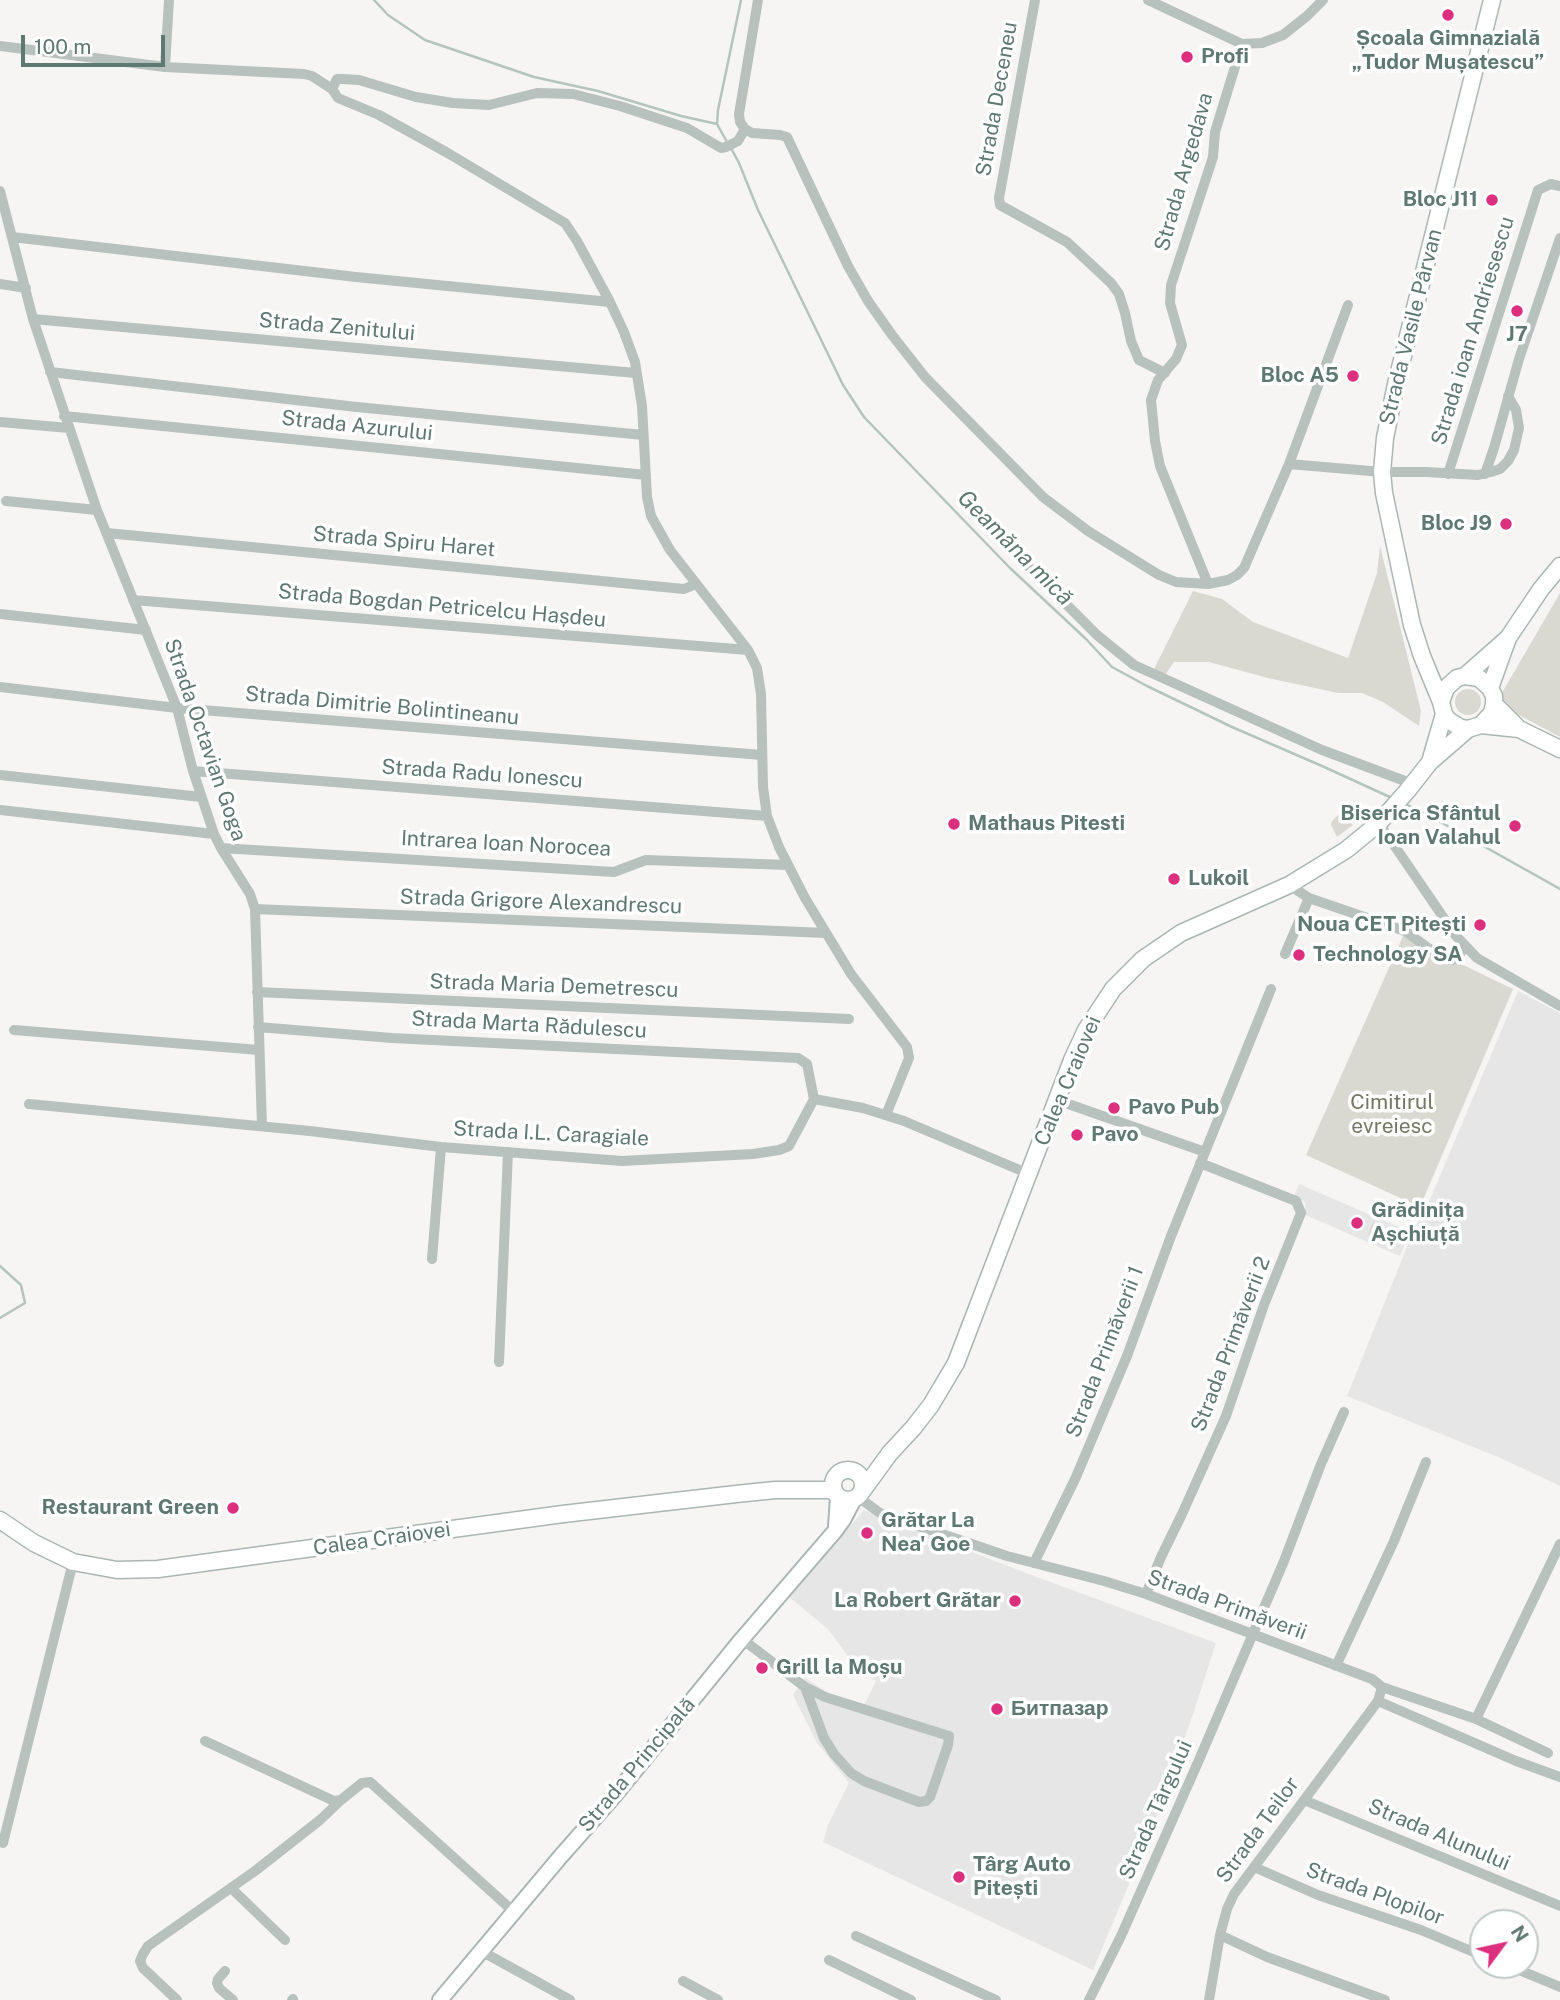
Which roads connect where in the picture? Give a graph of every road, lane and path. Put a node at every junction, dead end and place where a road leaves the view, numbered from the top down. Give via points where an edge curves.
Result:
1 (169, 0) edge
2 (758, 0) edge
3 (1035, 0) edge
4 (1148, 0) edge
5 (1324, 0) edge
6 (1492, 0) edge
7 (1242, 44) junction
8 (0, 46) edge
9 (165, 67) junction
10 (332, 89) junction
11 (745, 129) junction
12 (1560, 186) edge
13 (0, 191) edge
14 (12, 237) junction
15 (1560, 238) edge
16 (0, 284) edge
17 (26, 288) junction
18 (610, 302) junction
19 (1348, 305) dead end
20 (33, 319) junction
21 (50, 372) junction
22 (636, 373) junction
23 (1165, 373) junction
24 (1508, 396) junction
25 (64, 416) junction
26 (0, 422) edge
27 (69, 428) junction
28 (643, 435) junction
29 (1289, 464) junction
30 (1382, 472) junction
31 (1448, 474) junction
32 (1485, 474) junction
33 (646, 475) junction
34 (6, 500) dead end
35 (97, 510) junction
36 (990, 528) dead end
37 (107, 533) junction
38 (1560, 566) edge
39 (1208, 583) junction
40 (696, 584) junction
41 (134, 600) junction
42 (0, 614) edge
43 (146, 630) junction
44 (1508, 638) junction
45 (748, 650) junction
46 (1422, 656) junction
47 (1461, 677) junction
48 (0, 687) edge
49 (1490, 688) junction
50 (1494, 704) junction
51 (177, 708) junction
52 (1443, 708) junction
53 (1474, 727) junction
54 (1519, 729) junction
55 (1560, 749) edge
56 (762, 755) junction
57 (1430, 762) junction
58 (193, 771) junction
59 (0, 775) edge
60 (1411, 787) junction
61 (201, 797) junction
62 (0, 810) edge
63 (767, 816) junction
64 (1379, 823) junction
65 (214, 834) junction
66 (221, 848) junction
67 (788, 865) junction
68 (1289, 885) junction
69 (1309, 898) junction
70 (256, 909) junction
71 (826, 933) junction
72 (1465, 945) junction
73 (1285, 954) dead end
74 (1271, 989) dead end
75 (257, 992) junction
76 (1560, 1006) edge
77 (849, 1019) dead end
78 (258, 1027) junction
79 (14, 1030) dead end
80 (259, 1050) junction
81 (814, 1099) junction
82 (1057, 1100) junction
83 (29, 1104) dead end
84 (886, 1115) junction
85 (262, 1126) junction
86 (441, 1147) junction
87 (508, 1152) junction
88 (1205, 1152) junction
89 (1200, 1163) junction
90 (1029, 1174) junction
91 (432, 1259) dead end
92 (499, 1362) dead end
93 (1344, 1412) dead end
94 (890, 1453) junction
95 (1426, 1462) dead end
96 (844, 1471) junction
97 (775, 1490) junction
98 (848, 1495) junction
99 (0, 1520) edge
100 (1560, 1544) edge
101 (73, 1562) junction
102 (1034, 1563) junction
103 (1146, 1594) junction
104 (1253, 1634) junction
105 (742, 1639) junction
106 (1336, 1665) junction
107 (805, 1687) junction
108 (1382, 1687) junction
109 (1378, 1701) junction
110 (1476, 1719) junction
111 (205, 1741) dead end
112 (1548, 1752) dead end
113 (1560, 1777) edge
114 (341, 1800) junction
115 (1304, 1800) junction
116 (3, 1843) dead end
117 (1254, 1867) junction
118 (231, 1888) junction
119 (1560, 1906) edge
120 (514, 1912) junction
121 (856, 1936) dead end
122 (1220, 1936) junction
123 (285, 1940) dead end
124 (1469, 1950) edge
125 (481, 1951) junction
126 (829, 1960) dead end
127 (225, 1972) dead end
128 (1539, 1978) edge
129 (683, 1981) dead end
130 (1560, 1987) edge
131 (177, 2000) edge
132 (233, 2000) edge
133 (440, 2000) edge
134 (570, 2000) edge
135 (718, 2000) edge
136 (911, 2000) edge
137 (996, 2000) edge
138 (1089, 2000) edge
139 (1209, 2000) edge
140 (1385, 2000) edge

1 - 9 street
2 - 11 street via 738,114
3 - 23 street, Strada Deceneu via 1000,205 1067,242 1111,282 1139,360
4 - 7 street
5 - 7 street via 1283,35
6 - 30 main road, Strada Vasile Pârvan via 1396,384
7 - 23 street, Strada Argedava via 1215,132 1213,157 1171,285 1170,303 1182,345
8 - 9 street
9 - 10 street via 304,74
10 - 11 street via 337,79 359,80 415,97 489,105 537,93 573,94 665,120 699,133 721,148 738,141
10 - 18 street via 338,98 446,152 565,223
11 - 39 street via 787,137 826,223 892,335 925,377 1043,497 1159,575 1176,582
12 - 31 street, Strada ioan Andriesescu via 1551,184 1538,190
13 - 14 street, Strada Octavian Goga
14 - 17 street, Strada Octavian Goga
14 - 18 street
15 - 24 street
16 - 17 street
17 - 20 street, Strada Octavian Goga
18 - 22 street
19 - 29 street
20 - 21 street, Strada Octavian Goga
20 - 22 street, Strada Zenitului
21 - 25 street, Strada Octavian Goga
21 - 28 street
22 - 28 street
23 - 39 street, Strada Argedava via 1151,400 1157,453
24 - 32 street
24 - 32 street via 1519,428 1514,450 1500,469
25 - 27 street, Strada Octavian Goga
25 - 33 street, Strada Azurului
26 - 27 street
27 - 35 street, Strada Octavian Goga
28 - 33 street
29 - 30 street, Strada ioan Andriesescu
29 - 39 street via 1244,568 1228,580
30 - 31 street, Strada ioan Andriesescu
30 - 46 main road, Strada Vasile Pârvan
31 - 32 street
33 - 40 street via 652,516
34 - 35 street
35 - 37 street, Strada Octavian Goga
36 - 60 street via 1097,635 1135,665
37 - 40 street, Strada Spiru Haret via 684,589
37 - 41 street, Strada Octavian Goga
38 - 44 main road
40 - 45 street
41 - 43 street, Strada Octavian Goga
41 - 45 street, Strada Bogdan Petricelcu Hașdeu
42 - 43 street
43 - 51 street, Strada Octavian Goga
44 - 47 main road
44 - 49 main road
45 - 56 street via 757,668 761,694
46 - 47 main road via 1432,666
46 - 52 main road, Strada Vasile Pârvan
47 - 49 main road via 1479,678
47 - 52 main road via 1446,688
48 - 51 street, Strada Dimitrie Bolintineanu
49 - 50 main road
50 - 53 main road via 1488,720
50 - 54 main road
51 - 56 street, Strada Dimitrie Bolintineanu
51 - 58 street, Strada Octavian Goga
52 - 53 main road via 1454,725
52 - 57 main road
53 - 54 main road
53 - 57 main road
54 - 55 main road
56 - 63 street
57 - 60 main road, Calea Craiovei
58 - 61 street, Strada Octavian Goga
58 - 63 street, Strada Radu Ionescu
59 - 61 street
60 - 64 main road, Calea Craiovei
61 - 65 street, Strada Octavian Goga
62 - 65 street
63 - 67 street
64 - 68 main road, Calea Craiovei via 1346,850
64 - 72 street
65 - 66 street, Strada Octavian Goga
66 - 67 street, Intrarea Ioan Norocea via 614,872 646,860
66 - 70 street, Strada Octavian Goga
67 - 71 street
68 - 69 street
68 - 82 main road, Calea Craiovei via 1181,933 1143,959 1113,989 1086,1030
69 - 72 street via 1405,931 1449,960 1457,959
69 - 73 street
70 - 71 street, Strada Grigore Alexandrescu
70 - 75 street, Strada Octavian Goga
71 - 84 street via 907,1047 909,1058
72 - 76 street via 1477,958
74 - 88 street, Strada Primăverii 1
75 - 77 street, Strada Maria Demetrescu
75 - 78 street, Strada Octavian Goga
78 - 80 street, Strada Octavian Goga
78 - 81 street, Strada Marta Rădulescu via 798,1058 807,1064
79 - 80 street
80 - 85 street, Strada Octavian Goga
81 - 84 street
81 - 87 street, Strada I.L. Caragiale via 789,1146 779,1150 622,1161
82 - 88 street
82 - 90 main road, Calea Craiovei
83 - 85 street, Strada I.L. Caragiale
84 - 90 street
85 - 86 street, Strada I.L. Caragiale
86 - 87 street, Strada I.L. Caragiale
86 - 91 street
87 - 92 street
88 - 89 street, Strada Primăverii 1
89 - 102 street, Strada Primăverii 1 via 1094,1436
89 - 103 street, Strada Primăverii 2 via 1296,1201 1301,1213 1226,1416
90 - 94 main road, Calea Craiovei via 956,1363 914,1427
93 - 104 street, Strada Târgului
94 - 96 main road, Calea Craiovei
94 - 98 main road, Calea Craiovei
95 - 106 street
96 - 97 main road, Calea Craiovei
96 - 98 main road via 833,1480
96 - 98 main road via 862,1479 862,1489
97 - 98 main road, Calea Craiovei
97 - 101 main road, Calea Craiovei via 158,1569 117,1570
98 - 102 street, Strada Primăverii via 880,1513
98 - 105 main road, Strada Principală via 835,1531
99 - 101 main road, Calea Craiovei
100 - 110 street
101 - 116 street
102 - 103 street, Strada Primăverii
103 - 104 street, Strada Primăverii
104 - 106 street, Strada Primăverii
104 - 138 street, Strada Târgului
105 - 107 street
105 - 120 main road, Strada Principală
106 - 108 street, Strada Primăverii
107 - 107 street via 824,1738 851,1773 919,1802 930,1797 949,1735
108 - 109 street
108 - 110 street, Strada Primăverii
109 - 113 street
109 - 115 street, Strada Teilor
110 - 112 street, Strada Primăverii
111 - 114 street via 334,1801
114 - 118 street
114 - 120 street via 370,1782
115 - 117 street, Strada Teilor
115 - 119 street, Strada Alunului
117 - 122 street, Strada Teilor via 1234,1894
117 - 124 street, Strada Plopilor
118 - 123 street
118 - 131 street via 142,1954 143,1968
120 - 125 main road, Strada Principală
121 - 137 street
122 - 139 street, Strada Teilor
122 - 140 street
125 - 133 main road, Strada Principală
125 - 134 street
126 - 136 street
127 - 132 street via 217,1983
128 - 130 street
129 - 135 street

